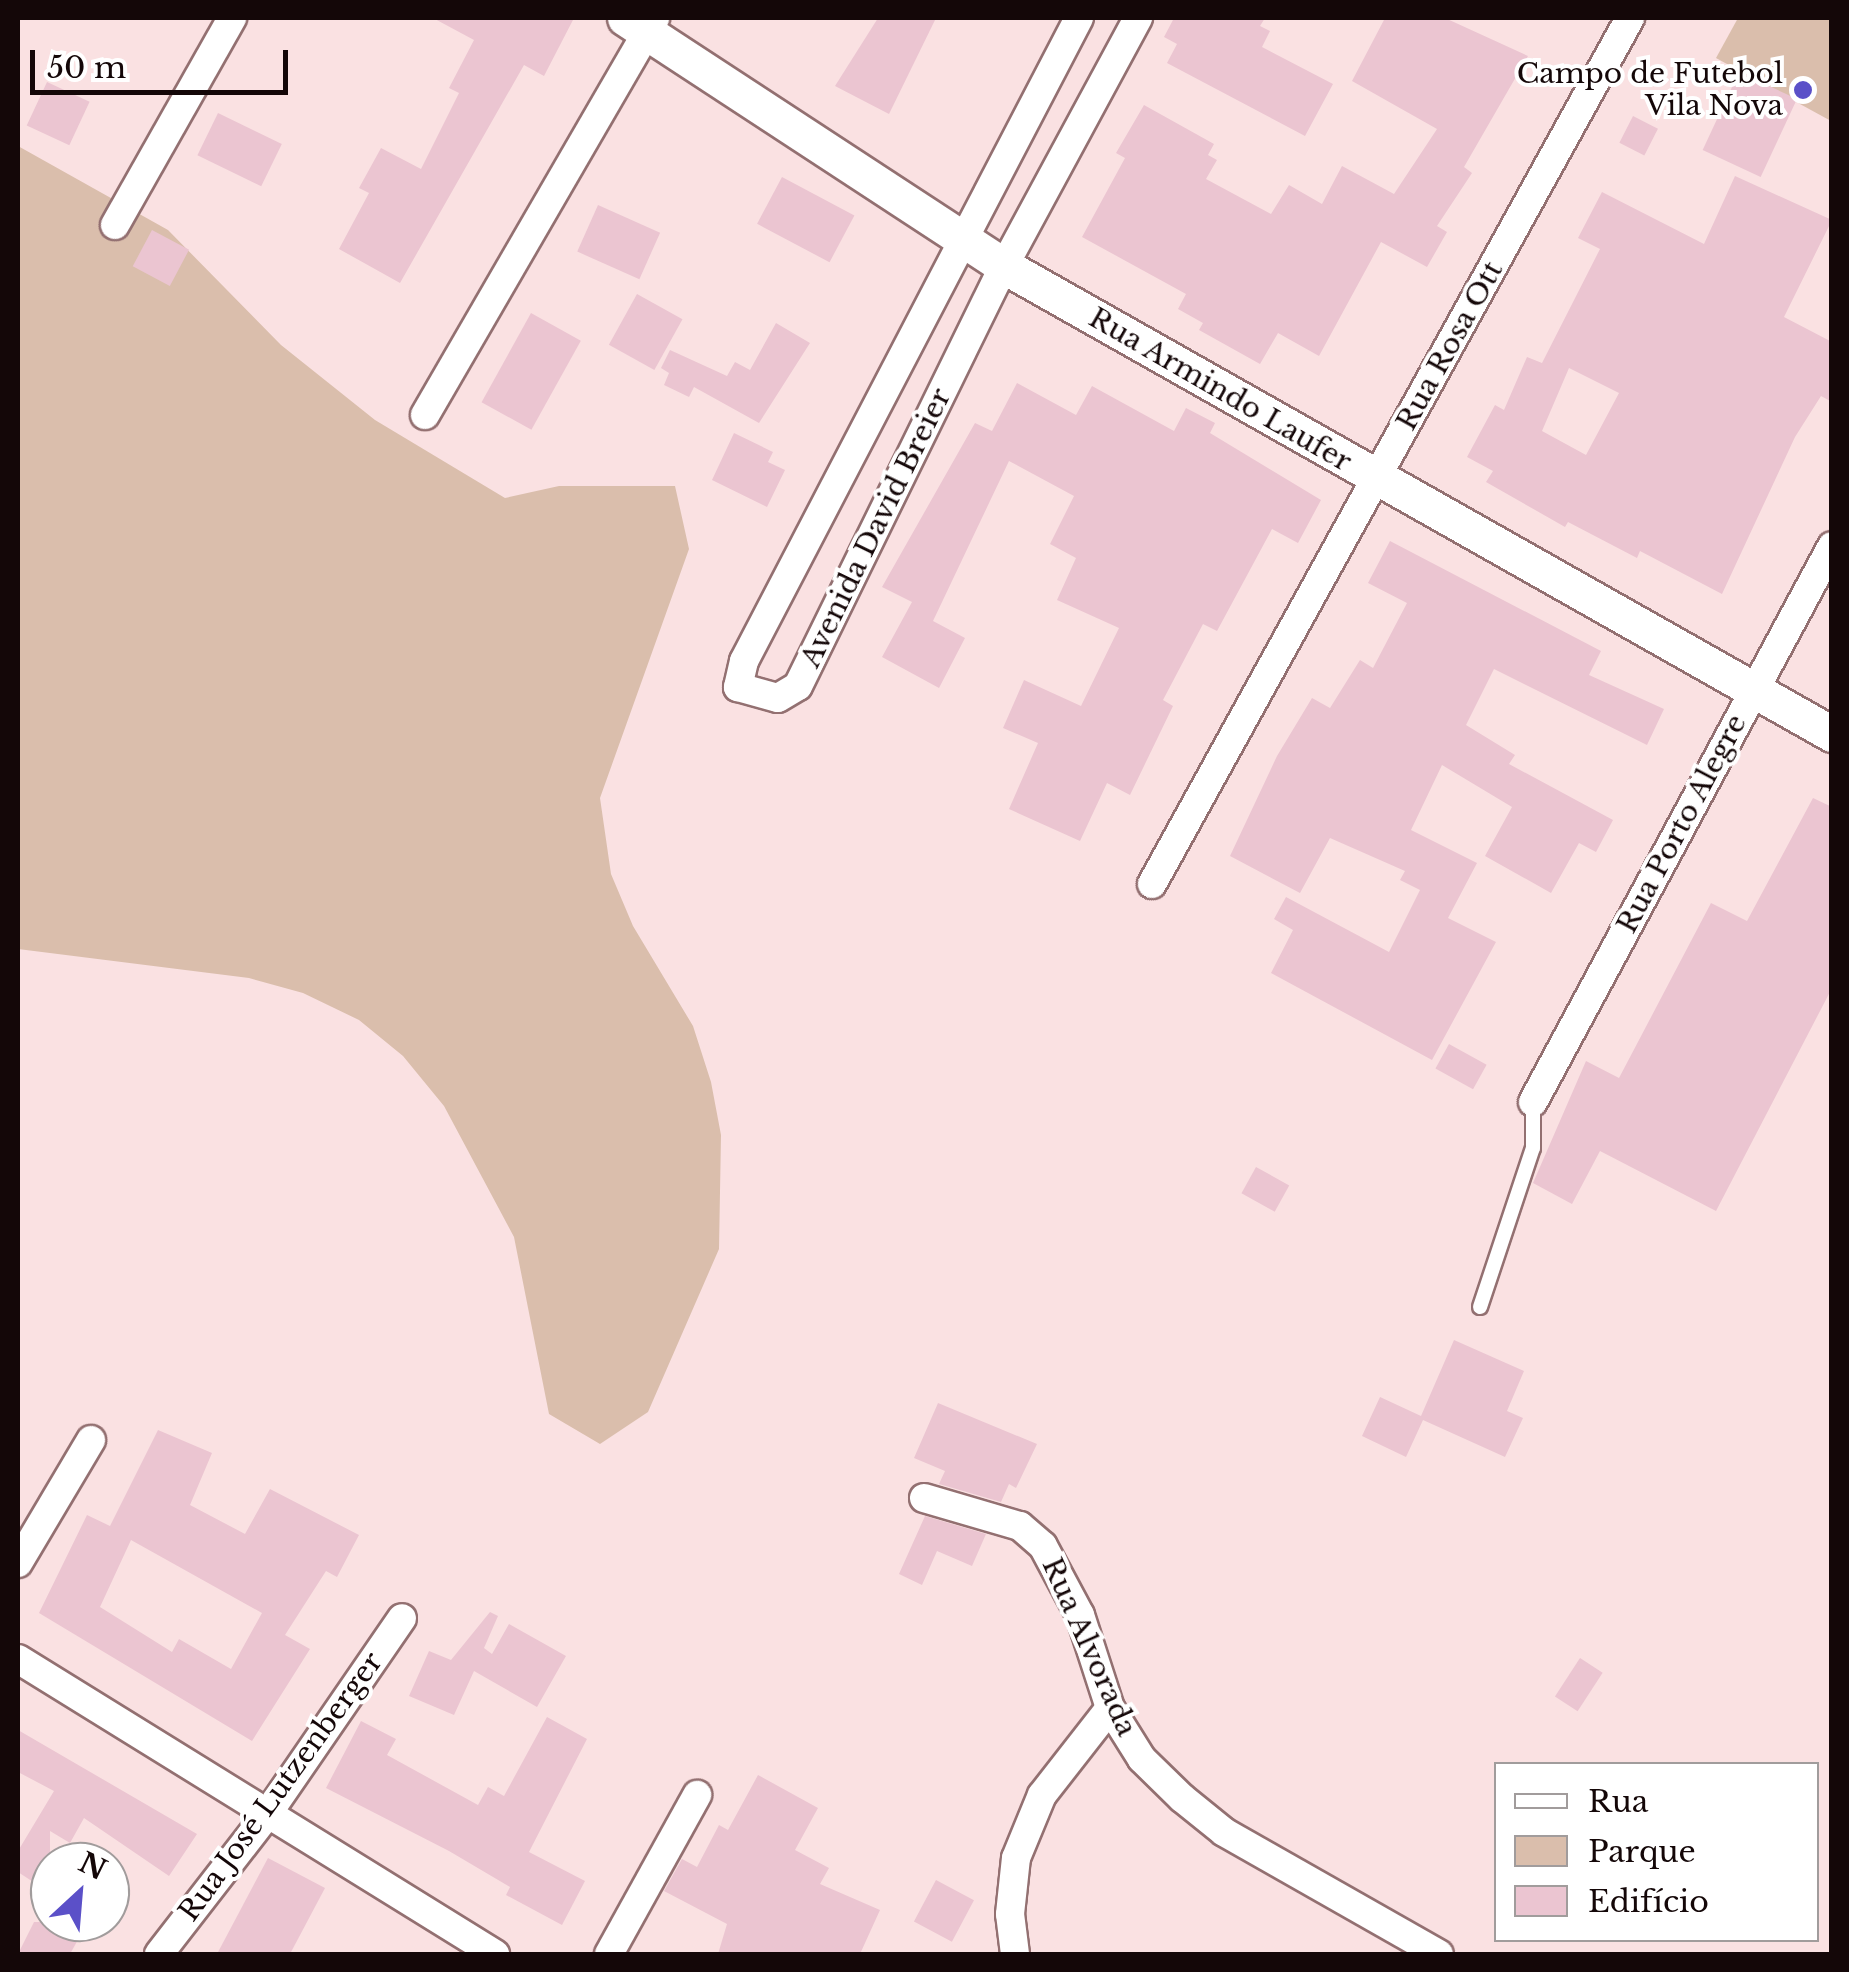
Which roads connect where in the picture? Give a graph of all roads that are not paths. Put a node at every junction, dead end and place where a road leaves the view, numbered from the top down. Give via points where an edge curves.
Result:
1 (232, 18) edge
2 (1078, 18) edge
3 (1138, 18) edge
4 (1630, 18) edge
5 (642, 22) edge
6 (115, 225) dead end
7 (960, 238) junction
8 (1004, 266) junction
9 (425, 415) dead end
10 (1377, 479) junction
11 (1832, 546) edge
12 (1752, 693) junction
13 (1832, 734) edge
14 (1152, 884) dead end
15 (1533, 1102) joint
16 (1480, 1307) dead end
17 (91, 1440) dead end
18 (924, 1498) dead end
19 (18, 1563) edge
20 (402, 1618) dead end
21 (18, 1659) edge
22 (1110, 1708) junction
23 (697, 1796) dead end
24 (266, 1816) junction
25 (159, 1954) edge
26 (495, 1954) edge
27 (609, 1954) edge
28 (1016, 1954) edge
29 (1439, 1954) edge

1 - 6 street
2 - 7 street, Avenida David Breier
3 - 8 street, Avenida David Breier
4 - 10 street, Rua Rosa Ott
5 - 7 street, Rua Armindo Laufer
5 - 9 street
7 - 8 street, Rua Armindo Laufer
7 - 8 street, Avenida David Breier via 744,661 738,687 778,698 798,686
8 - 10 street, Rua Armindo Laufer
10 - 12 street, Rua Armindo Laufer
10 - 14 street, Rua Rosa Ott
11 - 12 street, Rua Porto Alegre
12 - 13 street, Rua Armindo Laufer
12 - 15 street, Rua Porto Alegre
15 - 16 lane via 1533,1148
17 - 19 street
18 - 22 street, Rua Alvorada via 1020,1526 1043,1546 1080,1614
20 - 24 street, Rua José Lutzenberger
21 - 24 street
22 - 28 street via 1042,1795 1016,1858 1010,1914
22 - 29 street, Rua Alvorada via 1142,1759 1224,1832
23 - 27 street
24 - 25 street, Rua José Lutzenberger
24 - 26 street

